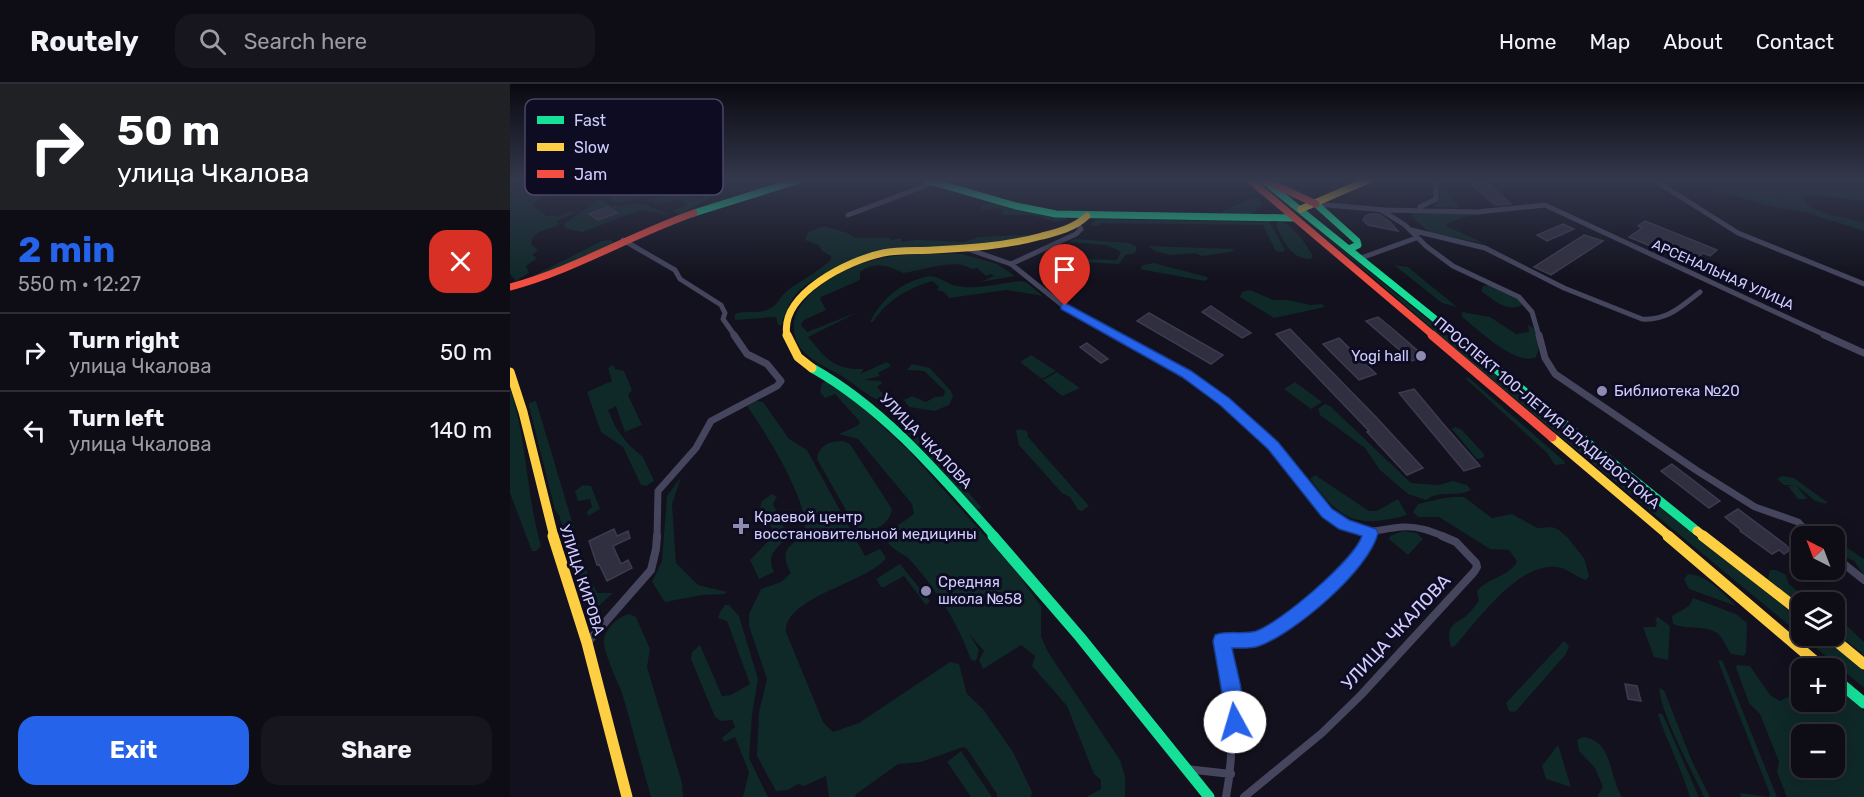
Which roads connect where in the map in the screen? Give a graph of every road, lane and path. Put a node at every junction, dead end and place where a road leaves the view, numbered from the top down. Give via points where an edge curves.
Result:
1 (692, 213) edge
2 (852, 213) edge
3 (1055, 213) edge
4 (1288, 213) edge
5 (1306, 213) edge
6 (1326, 213) edge
7 (1387, 213) edge
8 (1562, 213) edge
9 (1708, 213) edge
10 (848, 215) dead end
11 (1087, 216) junction
12 (1293, 218) junction
13 (1078, 225) junction
14 (1411, 230) junction
15 (1416, 238) junction
16 (623, 240) junction
17 (968, 249) junction
18 (1349, 249) junction
19 (1361, 258) junction
20 (1011, 264) junction
21 (1864, 284) edge
22 (510, 287) edge
23 (1700, 292) dead end
24 (1864, 353) edge
25 (510, 372) edge
26 (1802, 526) edge
27 (1371, 533) junction
28 (1845, 565) edge
29 (1864, 580) edge
30 (1791, 604) edge
31 (587, 643) junction
32 (1842, 646) edge
33 (1811, 658) edge
34 (1864, 664) edge
35 (1845, 687) edge
36 (1864, 703) edge
37 (1185, 768) junction
38 (1231, 774) junction
39 (627, 797) edge
40 (1209, 797) edge
41 (1226, 797) edge
42 (1244, 797) edge

1 - 16 main road
2 - 10 street
3 - 11 main road
4 - 12 main road, ПРОСПЕКТ 100-ЛЕТИЯ ВЛАДИВОСТОКА
5 - 18 main road, ПРОСПЕКТ 100-ЛЕТИЯ ВЛАДИВОСТОКА
6 - 18 main road via 1357,241 1358,245
7 - 14 street
8 - 24 street, АРСЕНАЛЬНАЯ УЛИЦА
9 - 21 street via 1738,232
11 - 12 main road
11 - 13 main road, УЛИЦА ЧКАЛОВА
12 - 33 main road, ПРОСПЕКТ 100-ЛЕТИЯ ВЛАДИВОСТОКА
13 - 17 main road, УЛИЦА ЧКАЛОВА via 1028,240
13 - 20 street via 1081,229 1076,234
14 - 15 street
14 - 23 street via 1485,249 1564,288 1642,319 1664,320
15 - 19 street
15 - 26 street via 1460,270 1526,303 1539,327 1547,364 1556,374 1736,495
16 - 22 main road via 536,281
16 - 31 street via 675,270 680,279 721,305 723,319 747,354 767,364 781,381 711,422 696,448 658,491 655,561 651,570
17 - 20 street
17 - 37 main road, УЛИЦА ЧКАЛОВА via 883,253 834,272 807,290 792,309 786,328 791,347 806,366 841,383 875,409 940,475 1058,609
18 - 19 main road, ПРОСПЕКТ 100-ЛЕТИЯ ВЛАДИВОСТОКА
19 - 30 main road, ПРОСПЕКТ 100-ЛЕТИЯ ВЛАДИВОСТОКА
20 - 27 street, УЛИЦА ЧКАЛОВА via 1060,304 1187,374 1225,401 1273,445 1327,513
25 - 31 main road, УЛИЦА КИРОВА via 549,524
27 - 38 street via 1355,563 1270,633 1256,639 1221,641 1235,722
27 - 42 street, УЛИЦА ЧКАЛОВА via 1427,529 1463,547 1477,567 1361,695 1322,733
28 - 29 street
31 - 39 main road, УЛИЦА КИРОВА
32 - 34 main road
35 - 36 main road
37 - 38 street
37 - 40 main road, УЛИЦА ЧКАЛОВА
38 - 41 street

